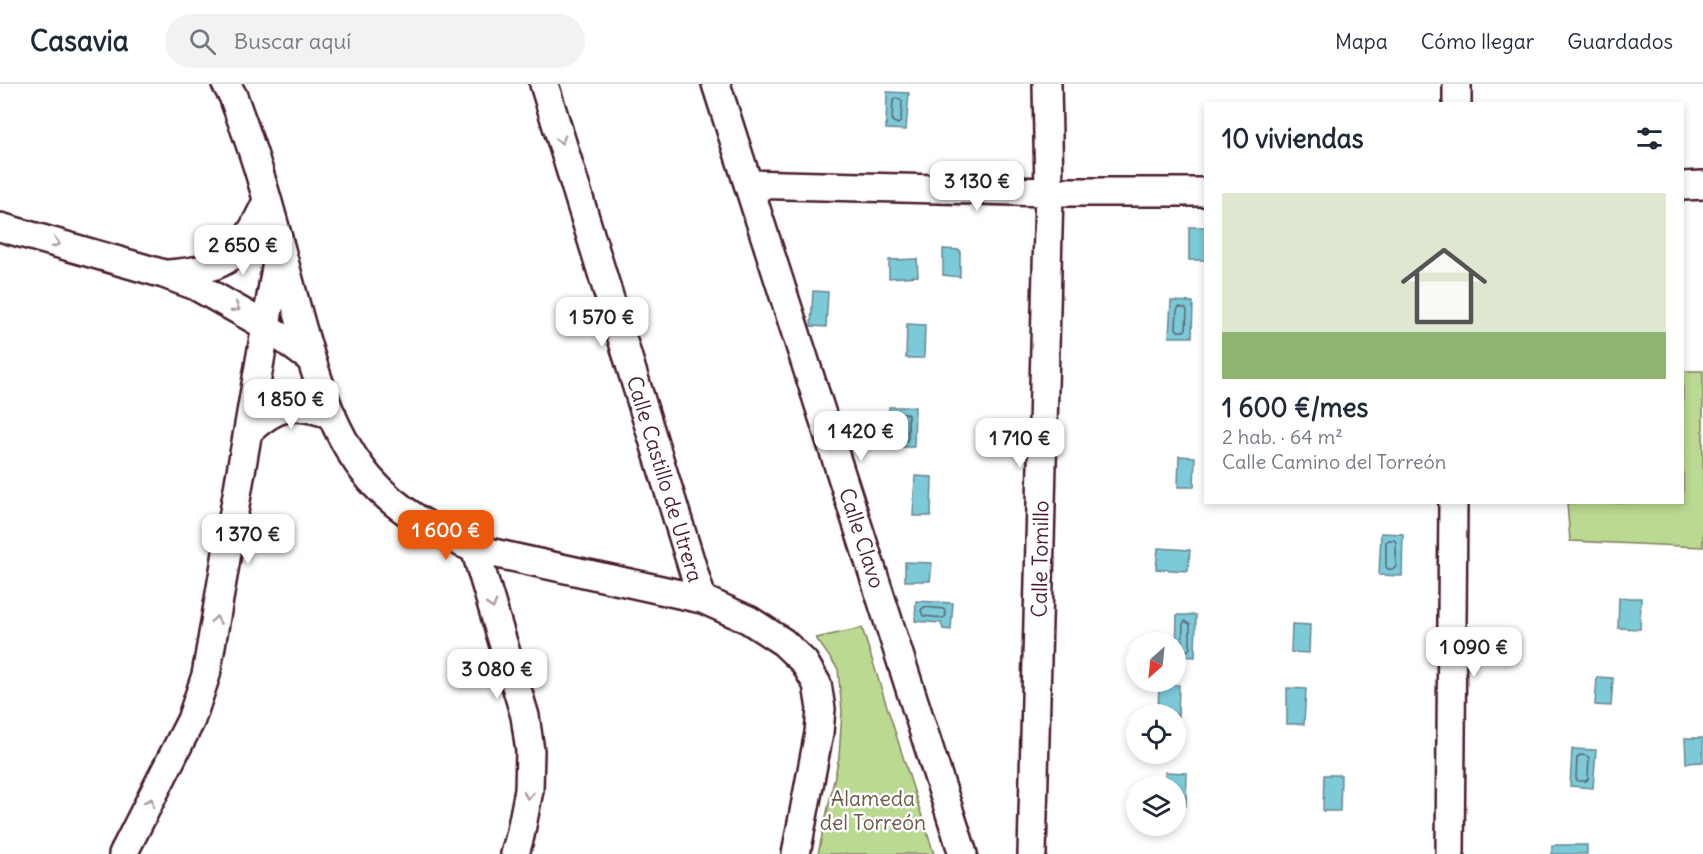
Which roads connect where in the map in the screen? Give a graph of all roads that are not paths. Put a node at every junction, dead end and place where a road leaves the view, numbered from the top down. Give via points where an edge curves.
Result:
1 (226, 84) edge
2 (544, 84) edge
3 (716, 84) edge
4 (1047, 84) edge
5 (1457, 84) edge
6 (1457, 102) edge
7 (748, 184) junction
8 (1703, 185) edge
9 (1684, 186) edge
10 (1049, 192) junction
11 (1204, 192) edge
12 (267, 201) junction
13 (0, 226) edge
14 (279, 246) junction
15 (164, 274) junction
16 (266, 326) junction
17 (311, 359) junction
18 (332, 415) junction
19 (248, 432) junction
20 (1453, 504) edge
21 (475, 549) junction
22 (702, 599) junction
23 (123, 854) edge
24 (515, 854) edge
25 (796, 854) edge
26 (963, 854) edge
27 (1032, 854) edge
28 (1450, 854) edge

1 - 12 street
2 -> 22 street, Calle Castillo de Utrera
3 - 7 street, Calle Clavo
4 - 10 street, Calle Tomillo
5 - 6 street
7 - 10 street
7 - 26 street, Calle Clavo
8 - 9 street
10 - 11 street
10 - 27 street, Calle Tomillo
12 - 14 street
12 - 15 street via 247,242 236,254 209,268
13 -> 15 street
14 - 16 street
14 - 17 street
15 -> 16 street via 196,286
16 - 17 street
16 - 19 street
17 - 18 street
18 - 19 street via 290,407 265,416
18 - 21 street via 347,448 370,480 402,510 444,536
23 -> 19 street via 199,699
20 - 28 street
21 - 22 street
21 -> 24 street via 525,716 530,751 529,790
22 - 25 street via 749,620 783,642 804,662 817,684 819,733

